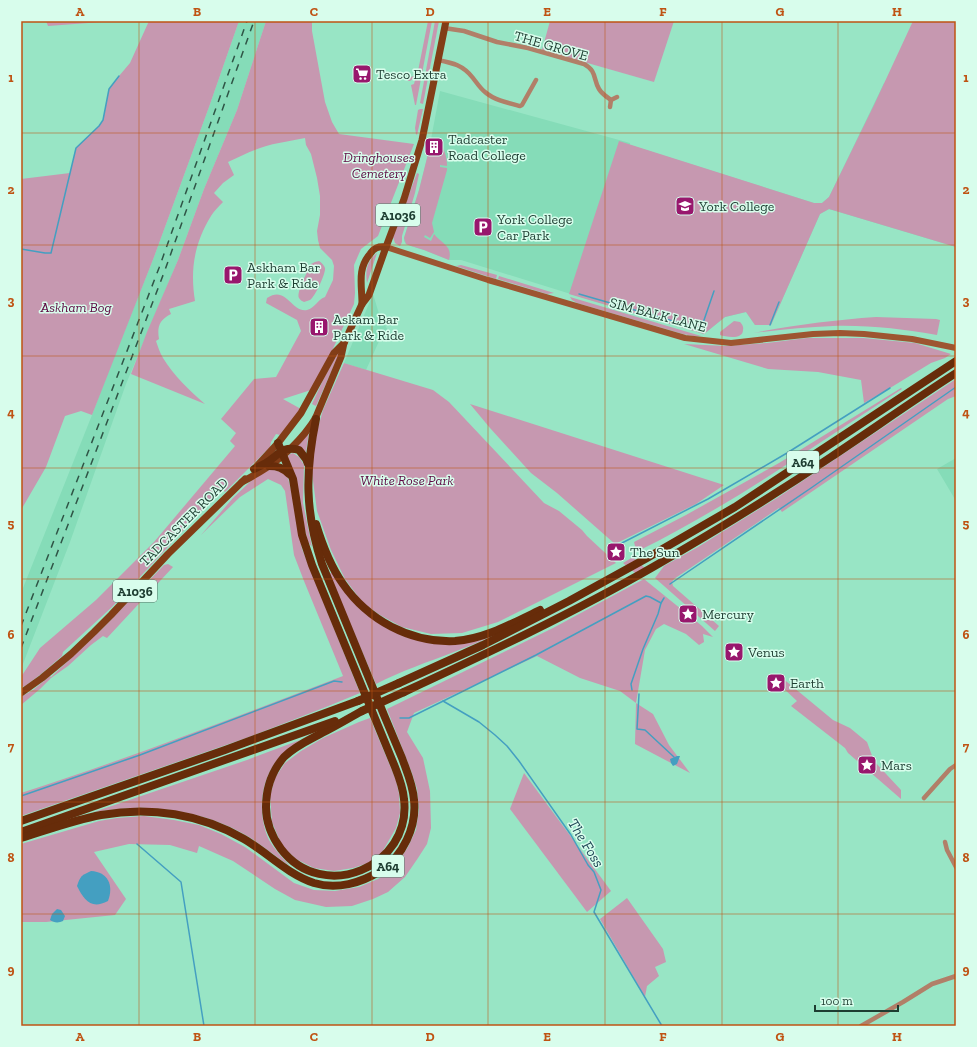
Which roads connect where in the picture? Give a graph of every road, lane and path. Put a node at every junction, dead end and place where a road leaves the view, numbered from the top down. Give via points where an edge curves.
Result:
1 (445, 24) edge
2 (438, 60) junction
3 (536, 80) dead end
4 (617, 97) dead end
5 (611, 100) junction
6 (610, 107) dead end
7 (386, 247) junction
8 (362, 304) junction
9 (344, 343) junction
10 (956, 348) edge
11 (956, 362) edge
12 (956, 373) edge
13 (316, 419) junction
14 (278, 443) junction
15 (291, 449) junction
16 (283, 453) junction
17 (308, 465) junction
18 (270, 466) junction
19 (254, 468) junction
20 (291, 476) junction
21 (242, 482) junction
22 (308, 500) junction
23 (570, 601) junction
24 (21, 693) edge
25 (362, 711) junction
26 (956, 764) edge
27 (935, 775) dead end
28 (940, 779) junction
29 (924, 798) dead end
30 (21, 821) edge
31 (21, 832) edge
32 (21, 838) edge
33 (945, 842) dead end
34 (956, 867) edge
35 (956, 976) edge
36 (861, 1026) edge

1 - 2 main road, A1036
1 - 5 street, THE GROVE via 497,42 584,64 594,73 601,92
2 - 3 street via 458,65 468,71 485,92 520,106
2 - 7 main road, A1036 via 418,153
4 - 5 street
5 - 6 street
7 - 8 main road, TADCASTER ROAD / A1036 via 369,295
7 - 8 main road, TADCASTER ROAD / A1036 via 374,249 362,266
7 - 10 street, SIM BALK LANE via 685,338 731,343 840,333 912,338
8 - 9 main road, TADCASTER ROAD / A1036
9 - 13 main road, TADCASTER ROAD / A1036 via 341,358
9 - 14 main road, TADCASTER ROAD / A1036 via 334,353 301,413
11 - 23 highway, A64 via 736,507
12 - 25 highway, A64, bridge via 830,458 654,567 577,609
13 - 15 main road, TADCASTER ROAD / A1036
13 - 17 highway, A64
14 - 16 highway
14 - 19 main road, TADCASTER ROAD / A1036
15 - 16 highway via 285,449
15 - 17 highway via 299,450
16 - 18 main road, TADCASTER ROAD / A1036
16 - 19 highway
16 - 20 highway, A64
17 - 22 highway, A64
18 - 20 highway via 282,467
18 - 21 main road, TADCASTER ROAD / A1036
19 - 21 main road, TADCASTER ROAD / A1036
20 - 25 highway, A64 via 302,535 312,565 395,767 402,786 405,812 398,837 382,858 371,866 346,875 319,874 295,863 277,844 266,811 269,784 284,757 298,745
21 - 24 main road, TADCASTER ROAD / A1036 via 168,554 111,616 71,654
22 - 23 highway, A64 via 326,552 343,584 374,617 398,631 420,638 455,641 498,630 552,605
22 - 32 highway, A64 via 322,564 412,785 415,801 413,823 400,853 369,878 352,884 333,886 315,883 293,874 255,846 220,826 178,814 153,811 101,815
23 - 30 highway, A64, bridge via 483,645 358,701
25 - 31 highway, A64
26 - 28 street
27 - 28 street
28 - 29 street
33 - 34 street
35 - 36 street via 932,984

